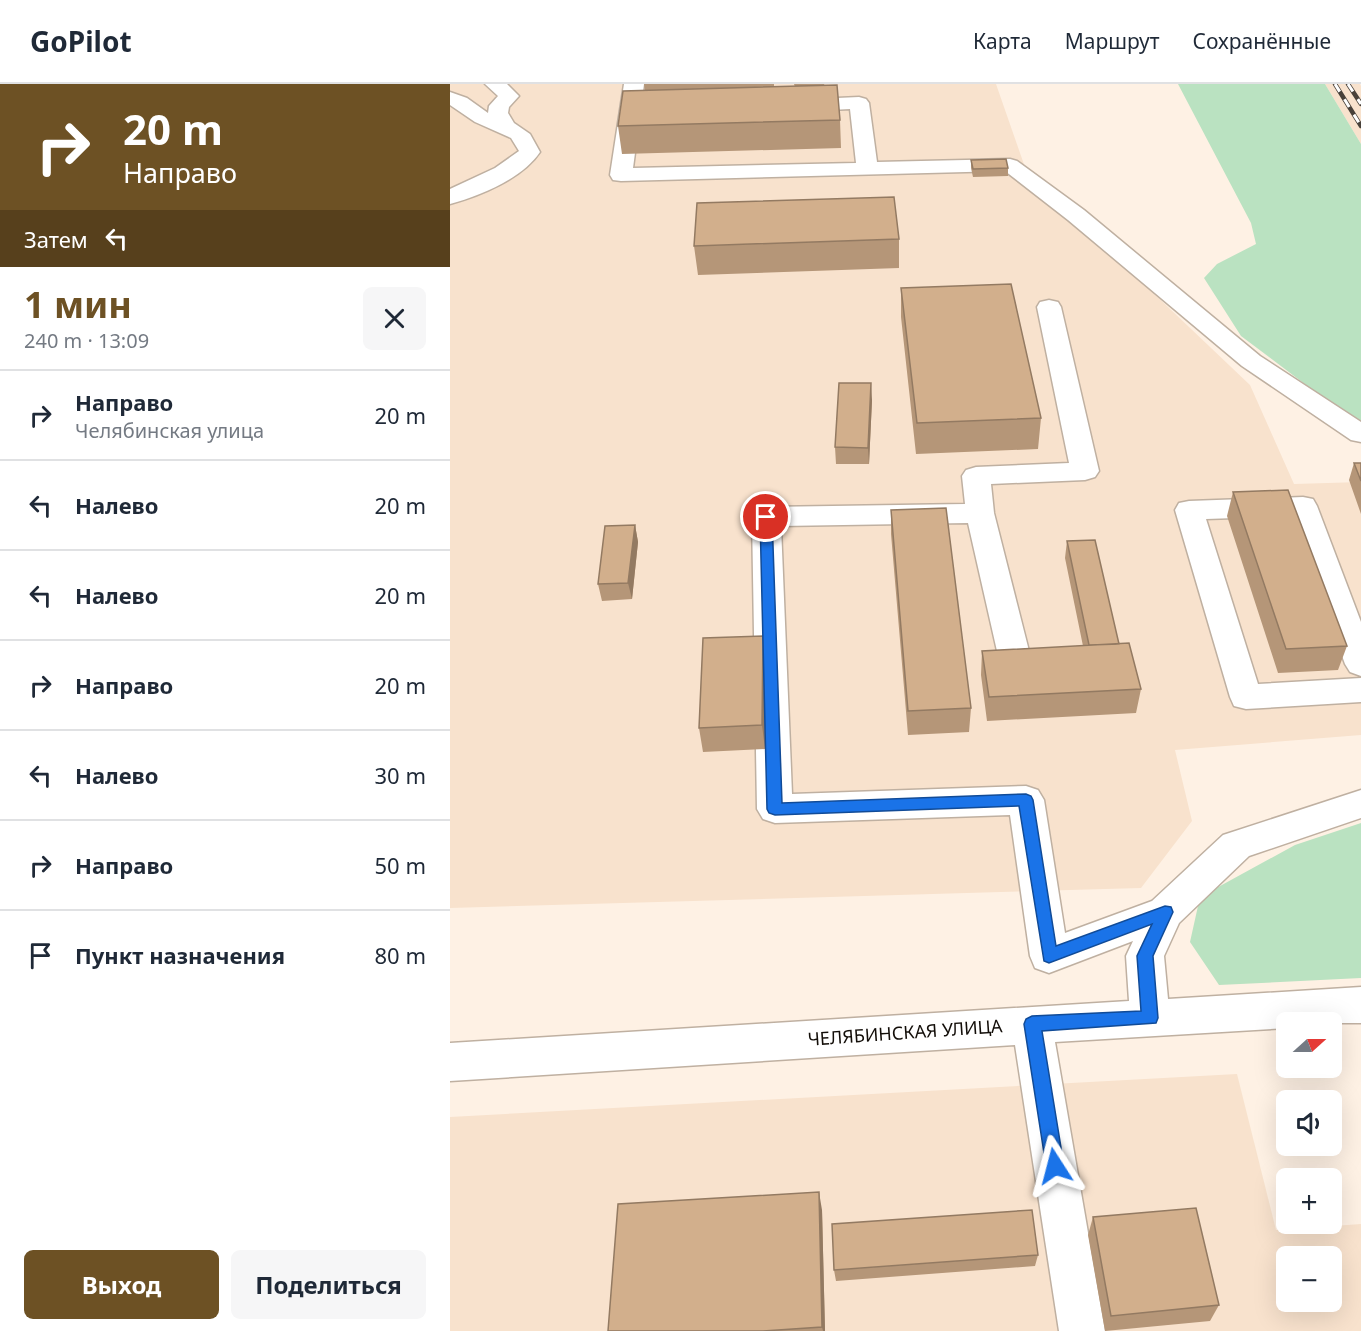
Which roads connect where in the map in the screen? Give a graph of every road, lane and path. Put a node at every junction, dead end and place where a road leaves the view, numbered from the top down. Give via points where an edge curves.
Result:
1 (495, 84) edge
2 (634, 84) edge
3 (450, 98) edge
4 (778, 106) edge
5 (652, 111) edge
6 (630, 112) junction
7 (504, 124) junction
8 (867, 169) junction
9 (450, 198) edge
10 (1049, 308) dead end
11 (1361, 434) edge
12 (980, 513) junction
13 (1013, 651) edge
14 (1361, 664) edge
15 (1361, 690) edge
16 (1356, 800) edge
17 (1165, 912) junction
18 (1361, 1005) edge
19 (1150, 1018) junction
20 (1032, 1024) junction
21 (450, 1062) edge
22 (1082, 1331) edge

1 - 7 street via 509,96 499,106
2 - 6 street
3 - 7 street via 461,101 485,119
4 - 8 street via 859,103
5 - 6 street
6 - 8 street via 621,174
7 - 9 street via 526,140 530,152 491,180
8 - 11 street via 1010,165 1251,361
10 - 12 street via 1085,471 976,476
12 - 13 street
12 - 17 street via 766,517 775,809 1026,800 1049,956
14 - 15 street via 1303,506 1189,510 1246,697
16 - 17 street via 1236,845
17 - 19 street via 1145,956
18 - 19 street, ЧЕЛЯБИНСКАЯ УЛИЦА
19 - 20 street, ЧЕЛЯБИНСКАЯ УЛИЦА
20 - 21 street, ЧЕЛЯБИНСКАЯ УЛИЦА
20 - 22 street

